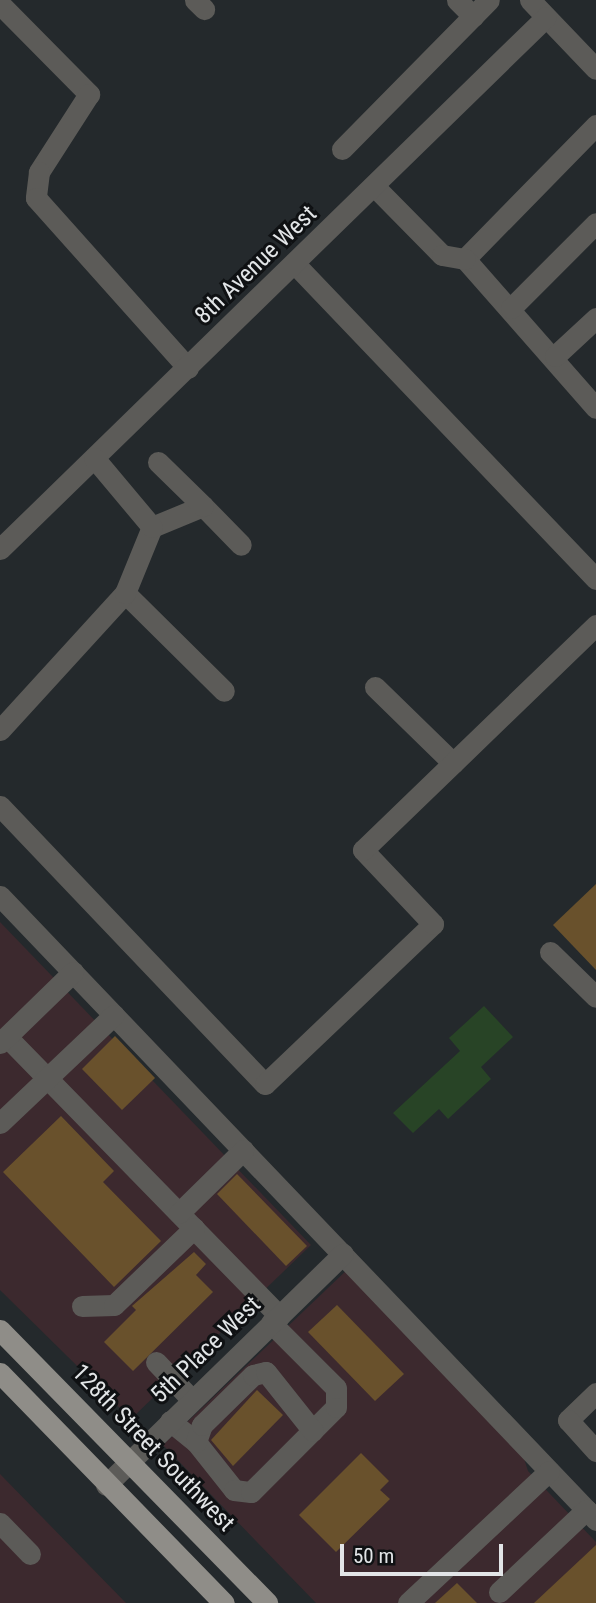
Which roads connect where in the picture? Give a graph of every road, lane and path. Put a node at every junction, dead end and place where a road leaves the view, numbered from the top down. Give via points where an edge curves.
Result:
1 (457, 0) edge
2 (489, 0) edge
3 (530, 0) edge
4 (0, 4) edge
5 (473, 16) junction
6 (547, 17) junction
7 (596, 69) edge
8 (596, 125) edge
9 (342, 149) dead end
10 (374, 186) junction
11 (596, 223) edge
12 (465, 259) junction
13 (295, 264) junction
14 (511, 308) junction
15 (596, 318) edge
16 (555, 356) junction
17 (188, 368) junction
18 (596, 408) edge
19 (94, 458) junction
20 (158, 462) dead end
21 (203, 506) junction
22 (152, 527) junction
23 (241, 545) dead end
24 (0, 548) edge
25 (596, 579) edge
26 (125, 593) junction
27 (596, 625) edge
28 (375, 687) dead end
29 (224, 691) dead end
30 (0, 730) edge
31 (453, 764) junction
32 (0, 806) edge
33 (0, 896) edge
34 (550, 952) dead end
35 (73, 972) junction
36 (596, 997) edge
37 (114, 1015) junction
38 (3, 1040) edge
39 (47, 1079) junction
40 (0, 1123) edge
41 (243, 1150) junction
42 (186, 1221) junction
43 (343, 1254) junction
44 (82, 1306) dead end
45 (275, 1320) junction
46 (0, 1330) edge
47 (156, 1363) dead end
48 (0, 1373) edge
49 (596, 1393) edge
50 (192, 1400) junction
51 (170, 1421) junction
52 (313, 1431) junction
53 (196, 1442) junction
54 (596, 1451) edge
55 (131, 1460) junction
56 (549, 1471) junction
57 (106, 1485) junction
58 (591, 1515) edge
59 (4, 1536) edge
60 (30, 1554) dead end
61 (499, 1592) dead end
62 (224, 1603) edge
63 (267, 1603) edge
64 (408, 1603) edge

1 - 5 street
2 - 5 street
3 - 6 street
4 - 17 street via 89,94 38,173 36,198
5 - 9 street
6 - 7 street
6 - 10 street, 8th Avenue West
8 - 12 street
10 - 12 street via 442,254
10 - 13 street, 8th Avenue West
11 - 14 street
12 - 14 street
13 - 17 street, 8th Avenue West
13 - 25 street
14 - 16 street
15 - 16 street
16 - 18 street
17 - 19 street, 8th Avenue West
19 - 22 street
19 - 24 street, 8th Avenue West
20 - 21 street
21 - 22 street
21 - 23 street
22 - 26 street
26 - 29 street
26 - 30 street
27 - 31 street
28 - 31 street
31 - 32 street via 363,850 433,924 265,1084
33 - 35 street
34 - 36 street
35 - 37 street
35 - 38 street
37 - 39 street
37 - 41 street
38 - 39 street
39 - 40 street
39 - 42 street
41 - 42 street
41 - 43 street
42 - 44 street via 114,1305
42 - 45 street
43 - 45 street, 5th Place West
43 - 56 street
45 - 50 street, 5th Place West
45 - 52 street via 335,1388 337,1407
46 - 55 main road, 128th Street Southwest
47 - 50 street
48 - 57 main road
49 - 54 street via 568,1420
50 - 51 street, 5th Place West
51 - 53 street
51 - 55 street, 5th Place West
52 - 53 street via 251,1492 234,1490
52 - 53 street via 267,1372 253,1375 210,1417
55 - 57 street, 5th Place West
55 - 63 main road, 128th Street Southwest
56 - 58 street
56 - 64 street
57 - 62 main road
58 - 61 street
59 - 60 street

